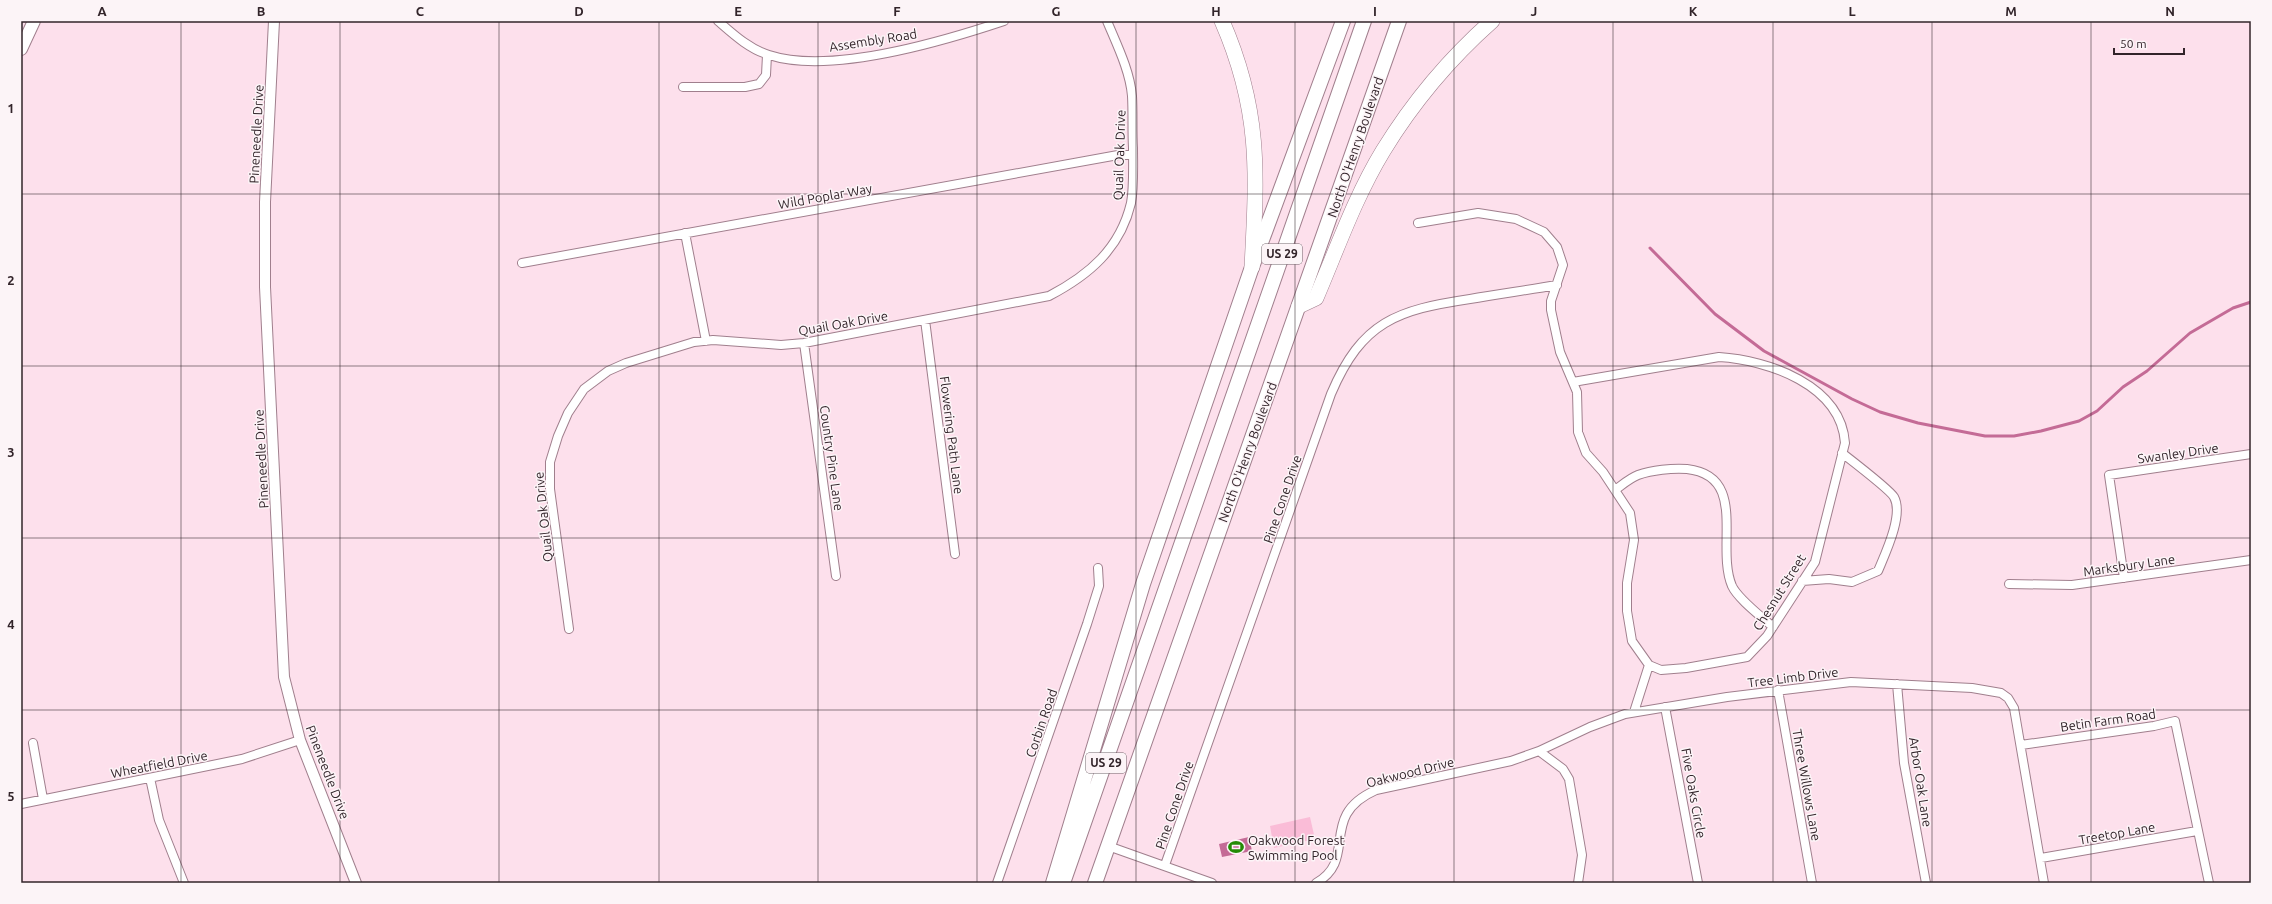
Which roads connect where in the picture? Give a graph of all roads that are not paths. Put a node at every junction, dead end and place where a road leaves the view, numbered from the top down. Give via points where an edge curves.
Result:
1 (34, 21) edge
2 (274, 21) edge
3 (718, 21) edge
4 (1004, 21) edge
5 (1107, 21) edge
6 (1222, 21) edge
7 (1343, 21) edge
8 (1364, 21) edge
9 (1400, 21) edge
10 (1492, 21) edge
11 (21, 49) edge
12 (767, 55) junction
13 (683, 87) dead end
14 (1133, 155) junction
15 (1418, 223) dead end
16 (685, 233) junction
17 (522, 263) dead end
18 (1252, 267) junction
19 (1557, 285) junction
20 (1299, 306) junction
21 (925, 320) junction
22 (706, 341) junction
23 (804, 343) junction
24 (1573, 382) junction
25 (1842, 453) junction
26 (2251, 454) edge
27 (1615, 490) junction
28 (955, 554) dead end
29 (2251, 560) edge
30 (1098, 568) dead end
31 (836, 576) dead end
32 (2124, 578) junction
33 (1802, 581) junction
34 (2009, 584) dead end
35 (1773, 627) junction
36 (569, 629) dead end
37 (1649, 666) junction
38 (1897, 684) junction
39 (1778, 690) junction
40 (1665, 707) junction
41 (1634, 712) junction
42 (300, 740) junction
43 (33, 743) dead end
44 (2021, 745) junction
45 (1539, 751) junction
46 (150, 778) junction
47 (43, 799) junction
48 (21, 804) edge
49 (2197, 831) junction
50 (1108, 846) junction
51 (2041, 858) junction
52 (1165, 865) junction
53 (1197, 880) edge
54 (184, 883) edge
55 (356, 883) edge
56 (997, 883) edge
57 (1053, 883) edge
58 (1063, 883) edge
59 (1095, 883) edge
60 (1212, 883) edge
61 (1316, 883) edge
62 (1578, 883) edge
63 (1698, 883) edge
64 (1812, 883) edge
65 (1926, 883) edge
66 (2044, 883) edge
67 (2209, 883) edge

1 - 11 main road
2 - 42 street, Pineneedle Drive via 265,202 265,286 284,677
3 - 12 street, Assembly Road
4 - 12 street, Assembly Road via 943,40 877,55 807,61
5 - 14 street, Quail Oak Drive via 1123,62 1132,95
6 - 18 highway via 1247,90 1255,143 1256,206
7 - 18 highway
8 - 58 highway, US 29
9 - 20 highway, North O'Henry Boulevard / US 29
10 - 20 highway via 1437,75 1382,152 1362,190 1316,298
12 - 13 street via 766,75 759,84 745,87
14 - 16 street, Wild Poplar Way via 1118,155
14 - 21 street, Quail Oak Drive via 1131,202 1122,228 1106,254 1090,271 1049,296
15 - 19 street via 1478,213 1516,219 1544,232 1557,246 1563,265
16 - 17 street, Wild Poplar Way
16 - 22 street
18 - 57 highway via 1143,584
19 - 24 street via 1551,301 1551,310 1560,352
19 - 52 street, Pine Cone Drive via 1442,303 1404,312 1367,336 1347,361 1331,394
20 - 50 highway, North O'Henry Boulevard / US 29
21 - 23 street, Quail Oak Drive
21 - 28 street, Flowering Path Lane
22 - 23 street, Quail Oak Drive via 755,345
22 - 36 street, Quail Oak Drive via 649,354 608,371 584,389 568,413 558,436 550,469 550,489
23 - 31 street, Country Pine Lane
24 - 25 street, Chesnut Street via 1719,357 1737,358 1793,375 1813,389 1832,408 1844,432 1845,443
24 - 27 street via 1577,392 1578,432 1586,454
25 - 33 street, Chesnut Street via 1815,562
25 - 33 street via 1894,497 1897,512 1889,545 1878,571 1869,576 1852,582 1829,579
26 - 32 street, Swanley Drive via 2109,475
27 - 35 street via 1638,475 1677,468 1700,471 1715,479 1723,494 1726,509 1727,569 1733,587
27 - 37 street via 1630,513 1634,540 1627,583 1627,611 1632,642
29 - 32 street, Marksbury Lane
30 - 56 street, Corbin Road via 1098,586 1085,630
32 - 34 street, Marksbury Lane via 2072,584
33 - 35 street, Chesnut Street
35 - 37 street, Chesnut Street via 1747,657 1679,669 1661,670
37 - 41 street
38 - 39 street, Tree Limb Drive via 1851,682
38 - 44 street, Tree Limb Drive via 1972,688 2001,693 2008,698 2014,708
38 - 65 street, Arbor Oak Lane via 1904,763
39 - 40 street, Tree Limb Drive
39 - 64 street, Three Willows Lane
40 - 41 street, Tree Limb Drive
40 - 63 street, Five Oaks Circle
41 - 45 street, Tree Limb Drive via 1590,727
42 - 46 street, Wheatfield Drive via 242,759
42 - 55 street, Pineneedle Drive
43 - 47 street
44 - 49 street, Betin Farm Road via 2174,721
44 - 51 street
45 - 61 street, Oakwood Drive via 1494,764 1376,790 1362,796 1350,806 1343,820 1339,854 1335,864 1328,874
45 - 62 street via 1563,769 1569,779 1582,855
46 - 47 street, Wheatfield Drive
46 - 54 street via 159,820
47 - 48 street, Wheatfield Drive
49 - 51 street, Treetop Lane
49 - 67 street, Betin Farm Road
50 - 52 street
50 - 59 highway, North O'Henry Boulevard / US 29
51 - 66 street
52 - 53 street
53 - 60 street

